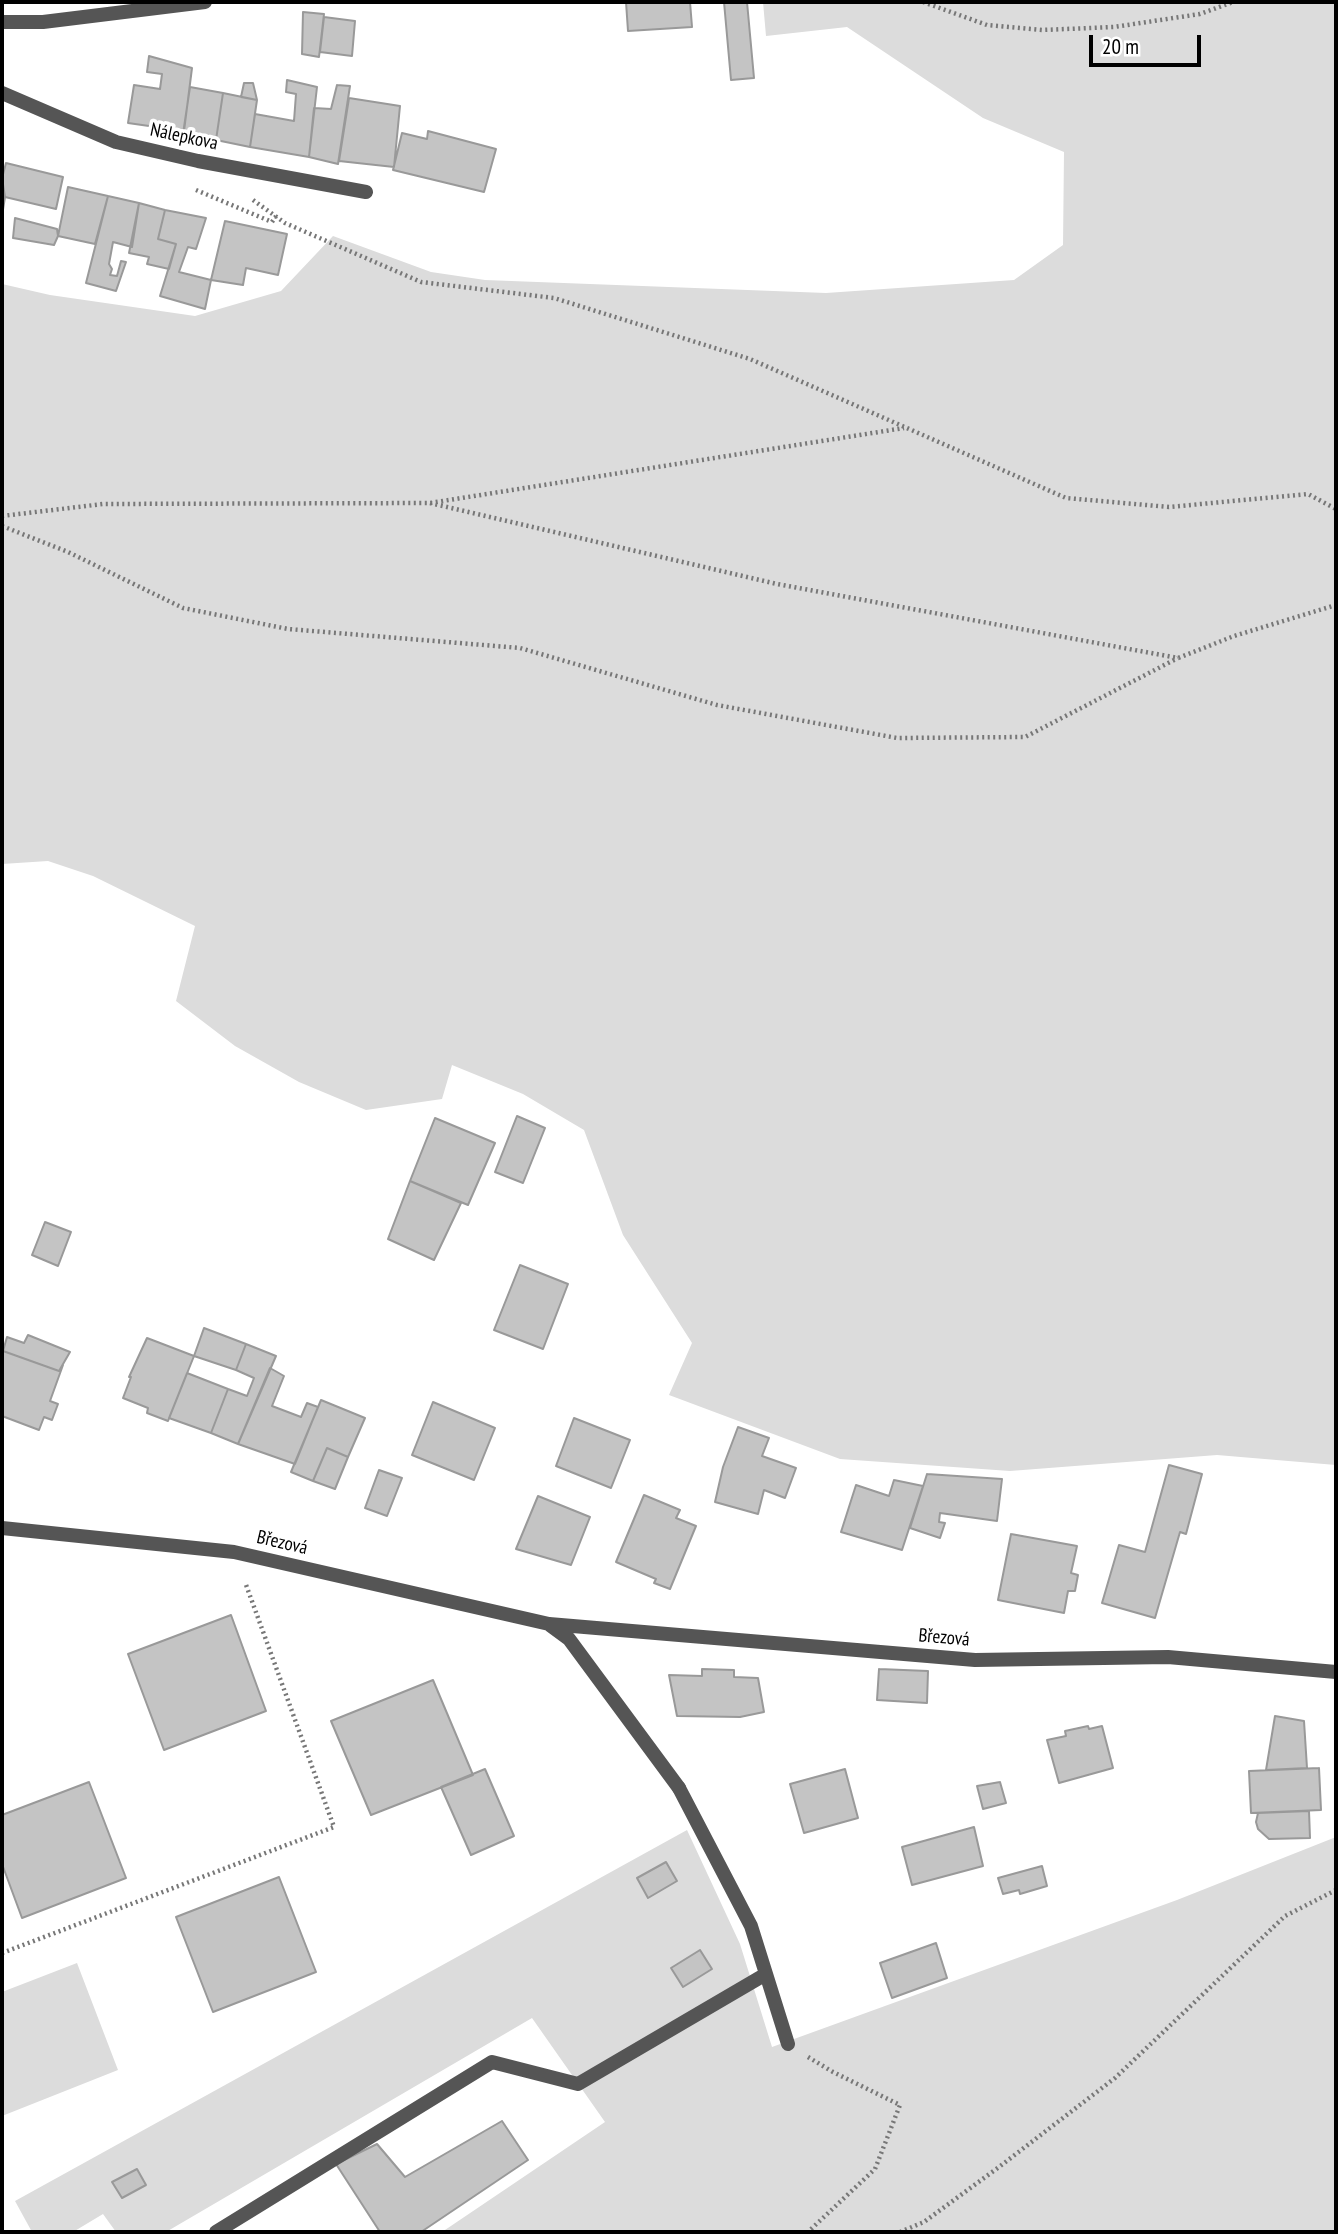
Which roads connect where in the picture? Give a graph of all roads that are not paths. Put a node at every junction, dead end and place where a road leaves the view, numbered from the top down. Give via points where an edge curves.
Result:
1 (205, 2) edge
2 (2, 22) edge
3 (2, 93) edge
4 (366, 192) dead end
5 (2, 1528) edge
6 (549, 1624) junction
7 (1336, 1672) edge
8 (766, 1974) junction
9 (788, 2044) road end
10 (216, 2232) edge

1 - 2 street via 43,22
3 - 4 street, Nálepkova via 116,142
5 - 6 street, Březová via 234,1552
6 - 7 street, Březová via 975,1660 1168,1657
6 - 8 street, Březová via 569,1639 679,1788 751,1926
8 - 9 street, Březová
8 - 10 street via 578,2084 492,2062

